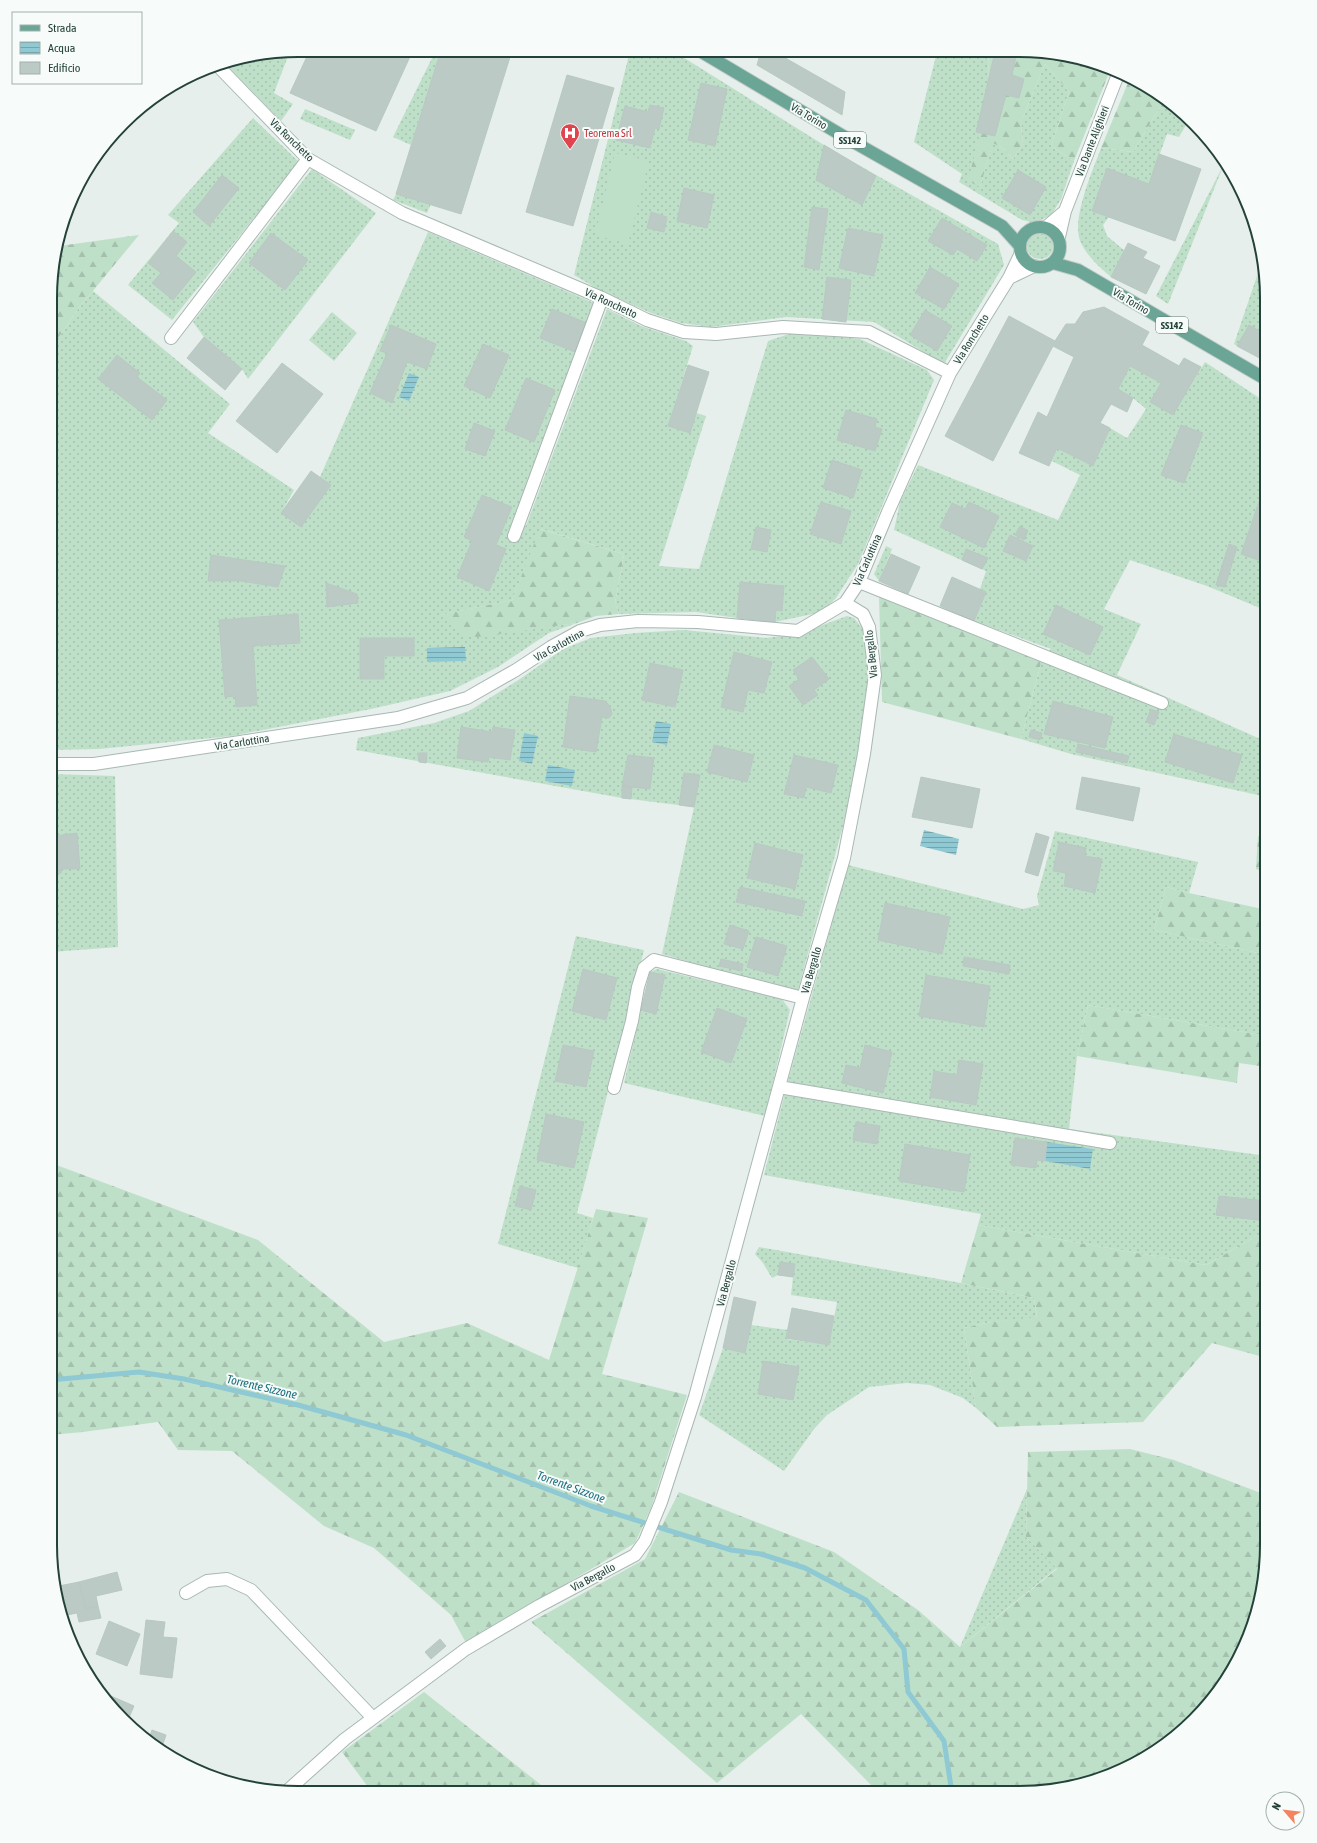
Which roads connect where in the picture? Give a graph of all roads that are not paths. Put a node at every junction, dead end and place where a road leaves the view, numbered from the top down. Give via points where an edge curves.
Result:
1 (710, 57) edge
2 (221, 70) edge
3 (1117, 78) edge
4 (308, 159) junction
5 (1065, 211) junction
6 (1002, 226) junction
7 (1046, 227) junction
8 (1027, 231) junction
9 (1060, 243) junction
10 (1020, 250) junction
11 (1053, 263) junction
12 (1034, 266) junction
13 (1078, 270) junction
14 (1010, 278) junction
15 (602, 298) junction
16 (171, 338) dead end
17 (950, 373) junction
18 (1260, 376) edge
19 (514, 536) dead end
20 (859, 582) junction
21 (845, 603) junction
22 (1162, 703) dead end
23 (57, 764) edge
24 (803, 998) junction
25 (779, 1087) junction
26 (614, 1088) dead end
27 (1110, 1143) dead end
28 (186, 1593) dead end
29 (373, 1718) junction
30 (293, 1786) edge

1 - 6 main road, Via Torino / SS142
2 - 4 street, Via Ronchetto
3 - 5 street, Via Dante Alighieri
4 - 15 street, Via Ronchetto via 402,213
4 - 16 street
5 - 7 street, Via Dante Alighieri
5 - 9 street, Via Dante Alighieri
6 - 8 main road, Via Torino / SS142
6 - 10 main road, Via Torino / SS142
7 - 8 main road, Via Torino / SS142 via 1033,227
7 - 9 main road, Via Torino / SS142 via 1055,232
8 - 10 main road via 1021,240
9 - 11 main road via 1060,254
9 - 13 main road, Via Torino / SS142
10 - 12 main road, Via Torino / SS142 via 1028,263
10 - 14 street, Via Ronchetto
11 - 12 main road, Via Torino / SS142
11 - 13 main road, Via Torino / SS142
12 - 14 street
13 - 18 main road, Via Torino / SS142
14 - 17 street, Via Ronchetto
15 - 17 street, Via Ronchetto via 647,320 684,332 716,334 783,327 868,332
15 - 19 street
17 - 20 street, Via Carlottina
20 - 21 street, Via Carlottina
20 - 22 street
21 - 23 street, Via Carlottina via 798,631 698,622 638,621 600,624 580,631 551,647 467,698 398,718 94,764
21 - 24 street, Via Bergallo via 863,614 869,627 875,675 864,754 844,858
24 - 25 street, Via Bergallo
24 - 26 street via 654,960 644,968
25 - 27 street
25 - 29 street, Via Bergallo via 695,1398 661,1502 645,1541 635,1555 539,1606 466,1649
28 - 29 street via 207,1581 227,1579 251,1590
29 - 30 street, Via Bergallo via 345,1739

